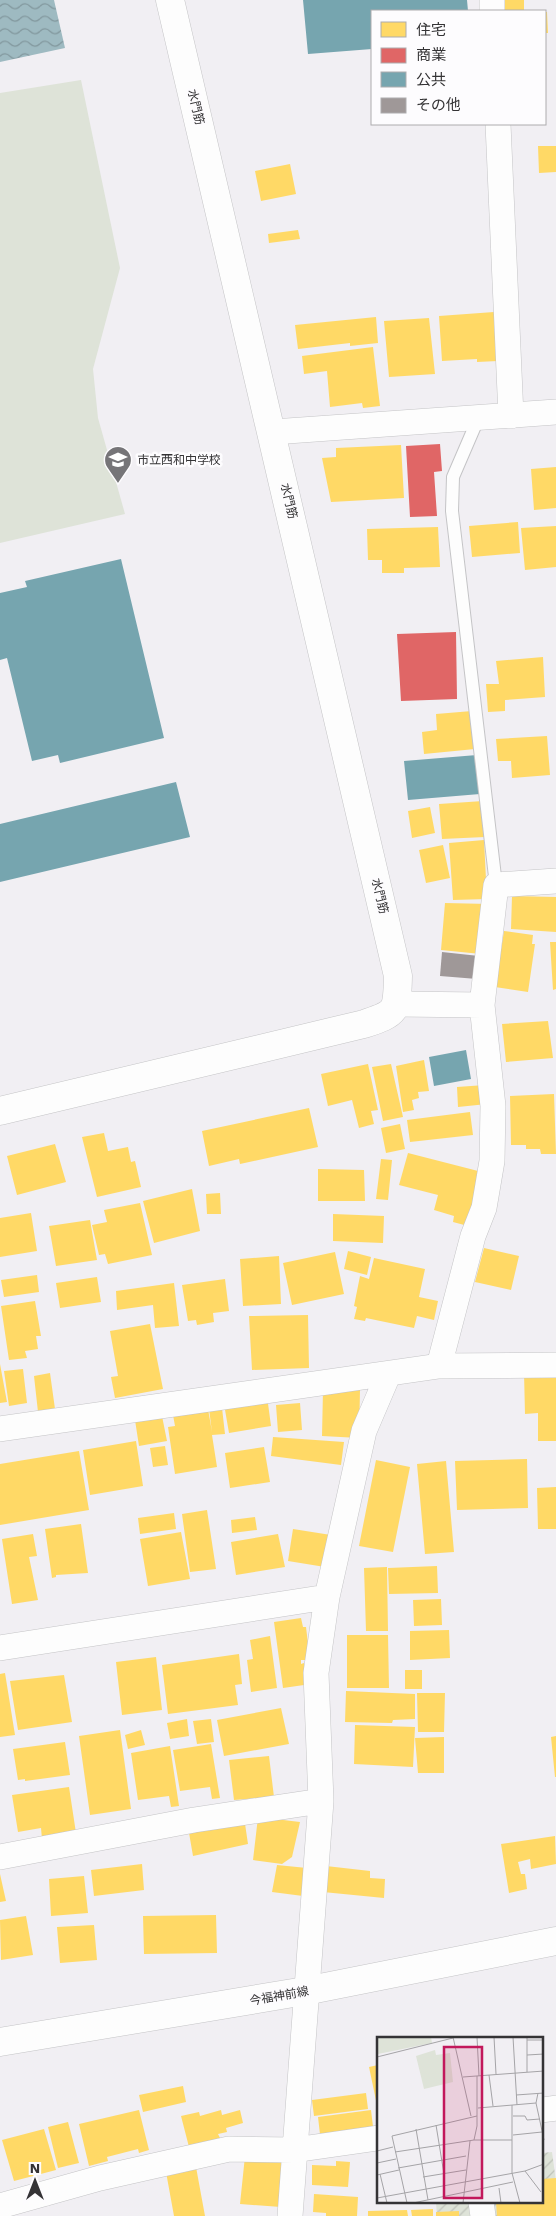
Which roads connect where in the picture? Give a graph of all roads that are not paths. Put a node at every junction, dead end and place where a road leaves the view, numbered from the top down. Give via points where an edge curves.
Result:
1 (170, 0) edge
2 (498, 125) edge
3 (556, 412) edge
4 (512, 416) junction
5 (478, 419) junction
6 (273, 432) junction
7 (556, 881) edge
8 (496, 886) junction
9 (397, 1004) junction
10 (482, 1006) junction
11 (0, 1111) edge
12 (556, 1365) edge
13 (439, 1366) junction
14 (388, 1375) junction
15 (0, 1429) edge
16 (327, 1597) junction
17 (0, 1648) edge
18 (321, 1801) junction
19 (0, 1857) edge
20 (556, 1941) edge
21 (305, 1991) junction
22 (0, 2042) edge
23 (377, 2138) edge
24 (294, 2150) junction
25 (0, 2206) edge
26 (290, 2216) edge

1 - 6 street, 水門筋
2 - 4 street
3 - 4 street
4 - 5 street
5 - 6 street
5 - 8 lane via 453,477 452,511
6 - 9 street, 水門筋 via 398,976
7 - 8 street
8 - 10 street
9 - 10 street
9 - 11 street via 387,1017 364,1024
10 - 13 street via 492,1106 492,1161 484,1208 473,1236
12 - 13 street
13 - 14 street
14 - 15 street
14 - 16 street via 364,1431
16 - 17 street
16 - 18 street via 316,1673
18 - 19 street via 194,1820
18 - 21 street
20 - 21 street, 今福神前線
21 - 22 street, 今福神前線
21 - 24 street
23 - 24 street
24 - 25 street via 229,2149 100,2178
24 - 26 street

